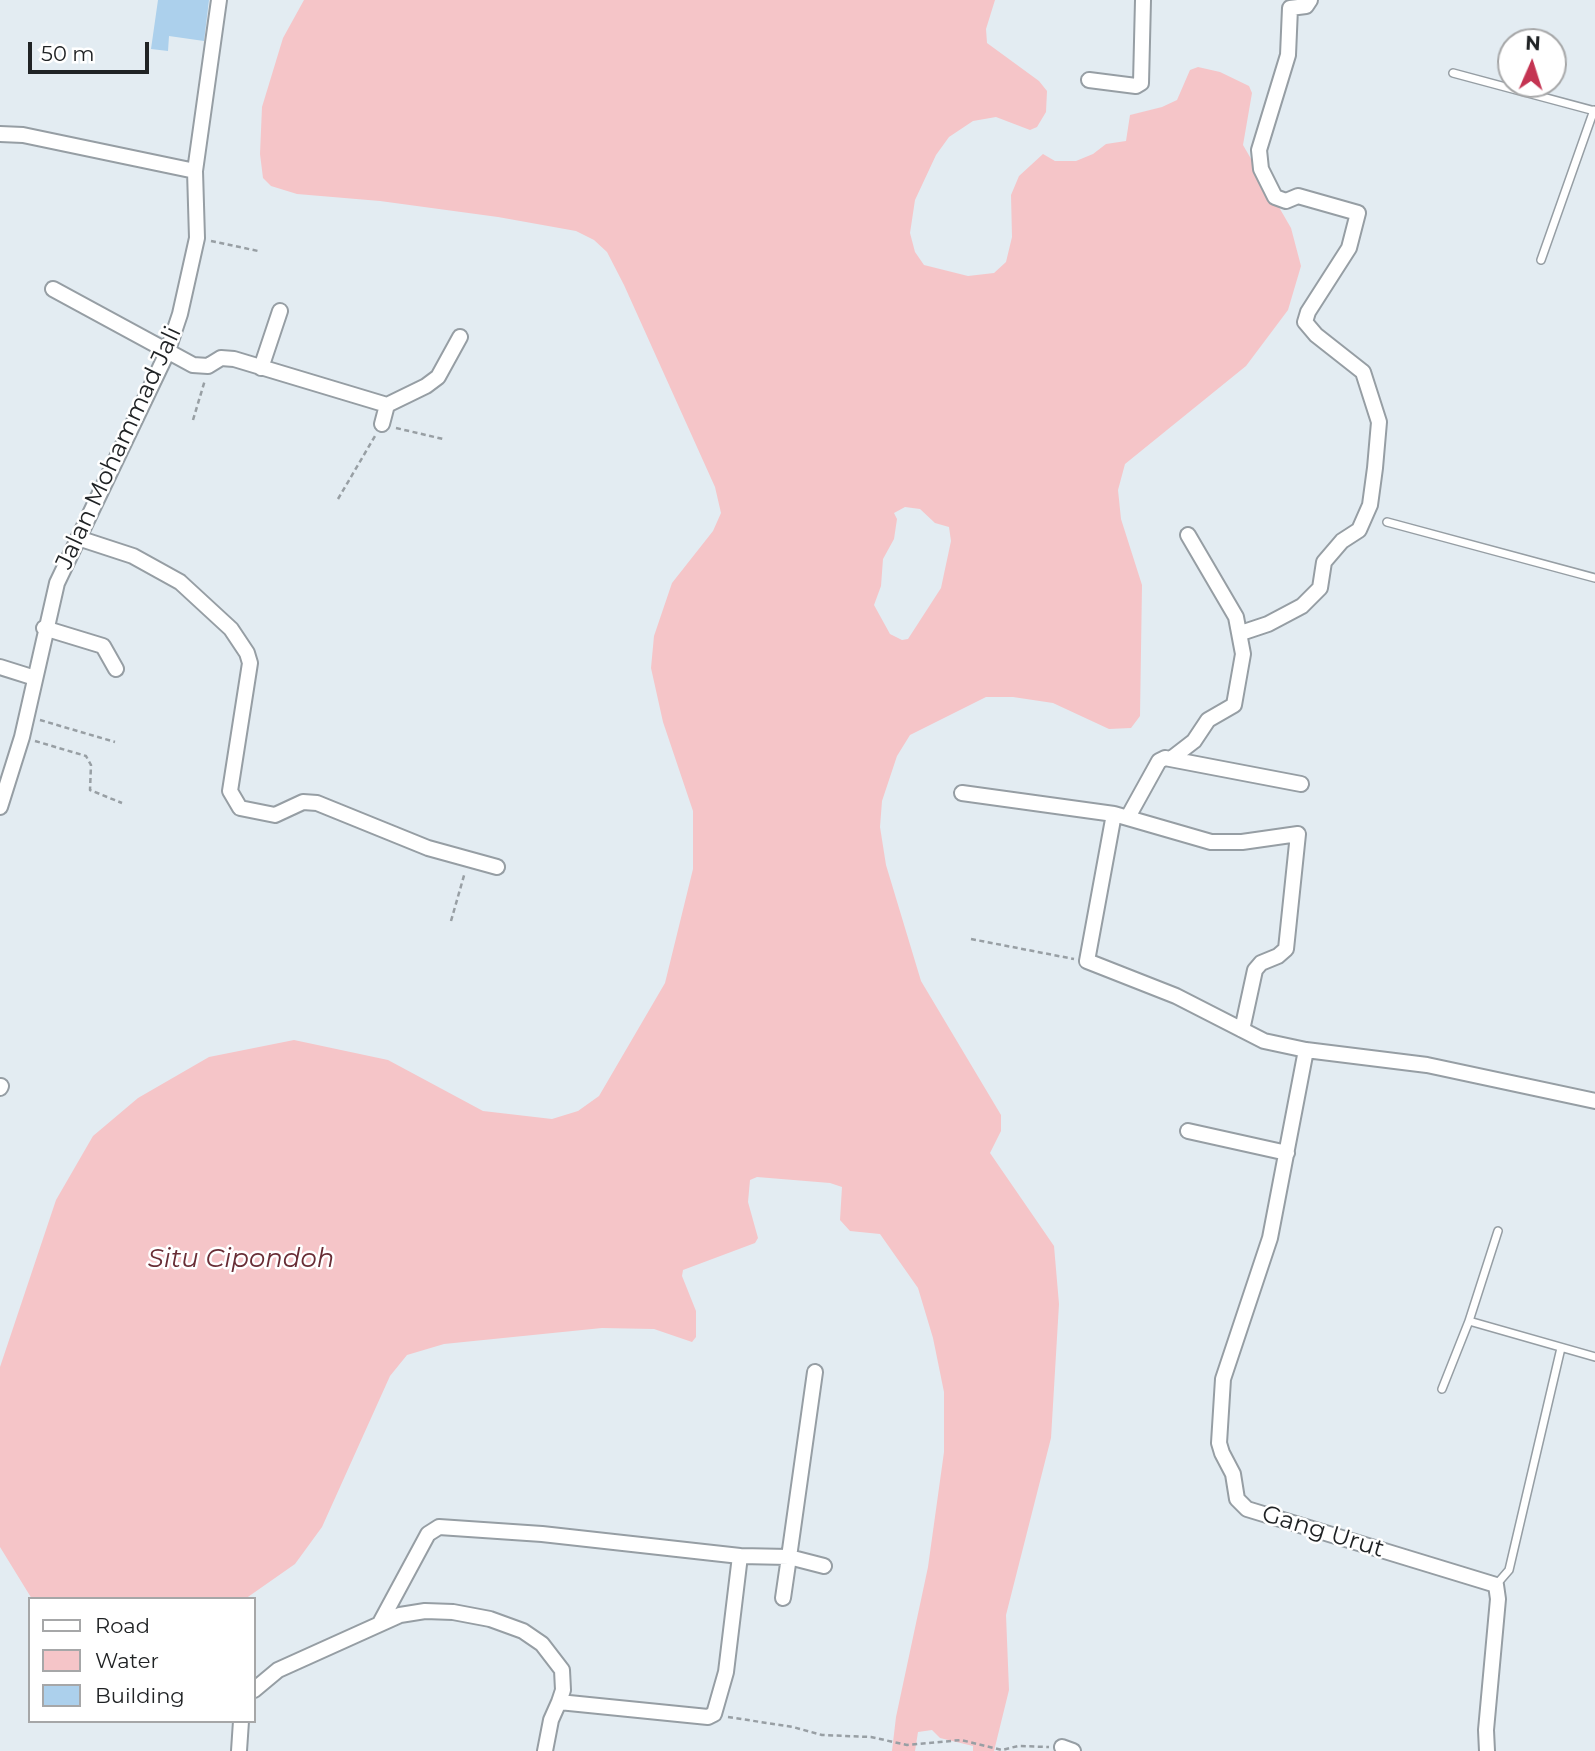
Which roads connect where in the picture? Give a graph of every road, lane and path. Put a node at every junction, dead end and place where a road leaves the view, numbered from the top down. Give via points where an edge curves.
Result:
1 (219, 0) edge
2 (1143, 0) edge
3 (1310, 0) edge
4 (1453, 73) dead end
5 (1089, 80) dead end
6 (1595, 111) edge
7 (0, 134) edge
8 (195, 172) junction
9 (197, 239) junction
10 (258, 251) dead end
11 (1541, 260) dead end
12 (52, 289) dead end
13 (280, 311) dead end
14 (460, 337) dead end
15 (167, 353) junction
16 (208, 366) junction
17 (261, 368) junction
18 (387, 405) junction
19 (193, 420) dead end
20 (382, 424) junction
21 (443, 439) dead end
22 (338, 499) dead end
23 (1387, 522) dead end
24 (1188, 535) dead end
25 (78, 538) junction
26 (1595, 578) edge
27 (44, 628) junction
28 (1241, 632) junction
29 (0, 667) edge
30 (116, 669) dead end
31 (34, 678) junction
32 (27, 716) junction
33 (22, 737) junction
34 (115, 742) dead end
35 (1172, 758) junction
36 (1301, 784) dead end
37 (962, 793) dead end
38 (122, 803) dead end
39 (0, 807) edge
40 (1121, 815) junction
41 (468, 858) junction
42 (497, 867) dead end
43 (452, 921) dead end
44 (971, 939) dead end
45 (1087, 961) junction
46 (1242, 1030) junction
47 (1306, 1050) junction
48 (1595, 1101) edge
49 (1188, 1131) dead end
50 (1287, 1153) junction
51 (1498, 1231) dead end
52 (1469, 1321) junction
53 (1561, 1348) junction
54 (1595, 1357) edge
55 (815, 1373) dead end
56 (1441, 1389) dead end
57 (740, 1556) junction
58 (789, 1557) junction
59 (824, 1566) dead end
60 (1496, 1585) junction
61 (783, 1598) dead end
62 (380, 1623) junction
63 (256, 1688) edge
64 (559, 1702) junction
65 (711, 1716) junction
66 (241, 1723) edge
67 (1068, 1749) edge
68 (239, 1751) edge
69 (545, 1751) edge
70 (1487, 1751) edge

1 - 8 street, Jalan Mohammad Jali
2 - 5 street via 1141,83
3 - 28 street via 1306,6 1290,8 1287,55 1259,150 1261,169 1275,197 1286,201 1297,196 1358,213 1349,248 1305,322 1363,372 1379,422 1375,468 1370,505 1359,530 1324,562 1320,589 1302,606
4 - 6 lane
6 - 11 lane
7 - 8 street
8 - 9 street, Jalan Mohammad Jali
9 - 10 path
9 - 15 street, Jalan Mohammad Jali
12 - 15 street
13 - 17 street
14 - 18 street via 438,377
15 - 16 street via 193,365
15 - 25 street, Jalan Mohammad Jali
16 - 17 street via 221,358
16 - 19 path
17 - 18 street
18 - 20 street
20 - 21 path
20 - 22 path
23 - 26 lane
24 - 28 street
25 - 27 street, Jalan Mohammad Jali via 57,583
25 - 41 street via 133,556 180,582 231,629 247,653 250,663 230,791 240,808 275,815 303,802 317,803 428,848
27 - 30 street via 103,646
27 - 31 street, Jalan Mohammad Jali
28 - 35 street via 1243,654 1234,705 1208,720 1195,741
29 - 31 street
31 - 32 street, Jalan Mohammad Jali
32 - 33 street, Jalan Mohammad Jali
32 - 34 path
33 - 38 path via 86,756 91,765 89,789
33 - 39 street, Jalan Mohammad Jali
35 - 36 street
35 - 40 street via 1159,761
37 - 40 street
40 - 45 street
40 - 46 street via 1211,842 1298,834 1286,948 1255,970
41 - 42 street
41 - 43 path
44 - 45 path
45 - 46 street via 1176,996
46 - 47 street via 1264,1041
47 - 48 street via 1427,1065
47 - 50 street, Gang Urut
49 - 50 street
50 - 60 street, Gang Urut via 1270,1238 1223,1379 1219,1443 1234,1474 1237,1499 1247,1508
51 - 52 lane
52 - 53 lane
52 - 56 lane
53 - 54 lane
53 - 60 lane via 1509,1570
55 - 58 street
57 - 58 street
57 - 62 street via 439,1527 428,1534
57 - 65 street via 726,1672
58 - 59 street
58 - 61 street
60 - 70 street
62 - 63 street via 278,1670
62 - 64 street via 425,1611 490,1619 523,1631 542,1644 562,1670
64 - 65 street
64 - 69 street
65 - 67 path via 907,1745 961,1740 1002,1750 1018,1746
66 - 68 street

